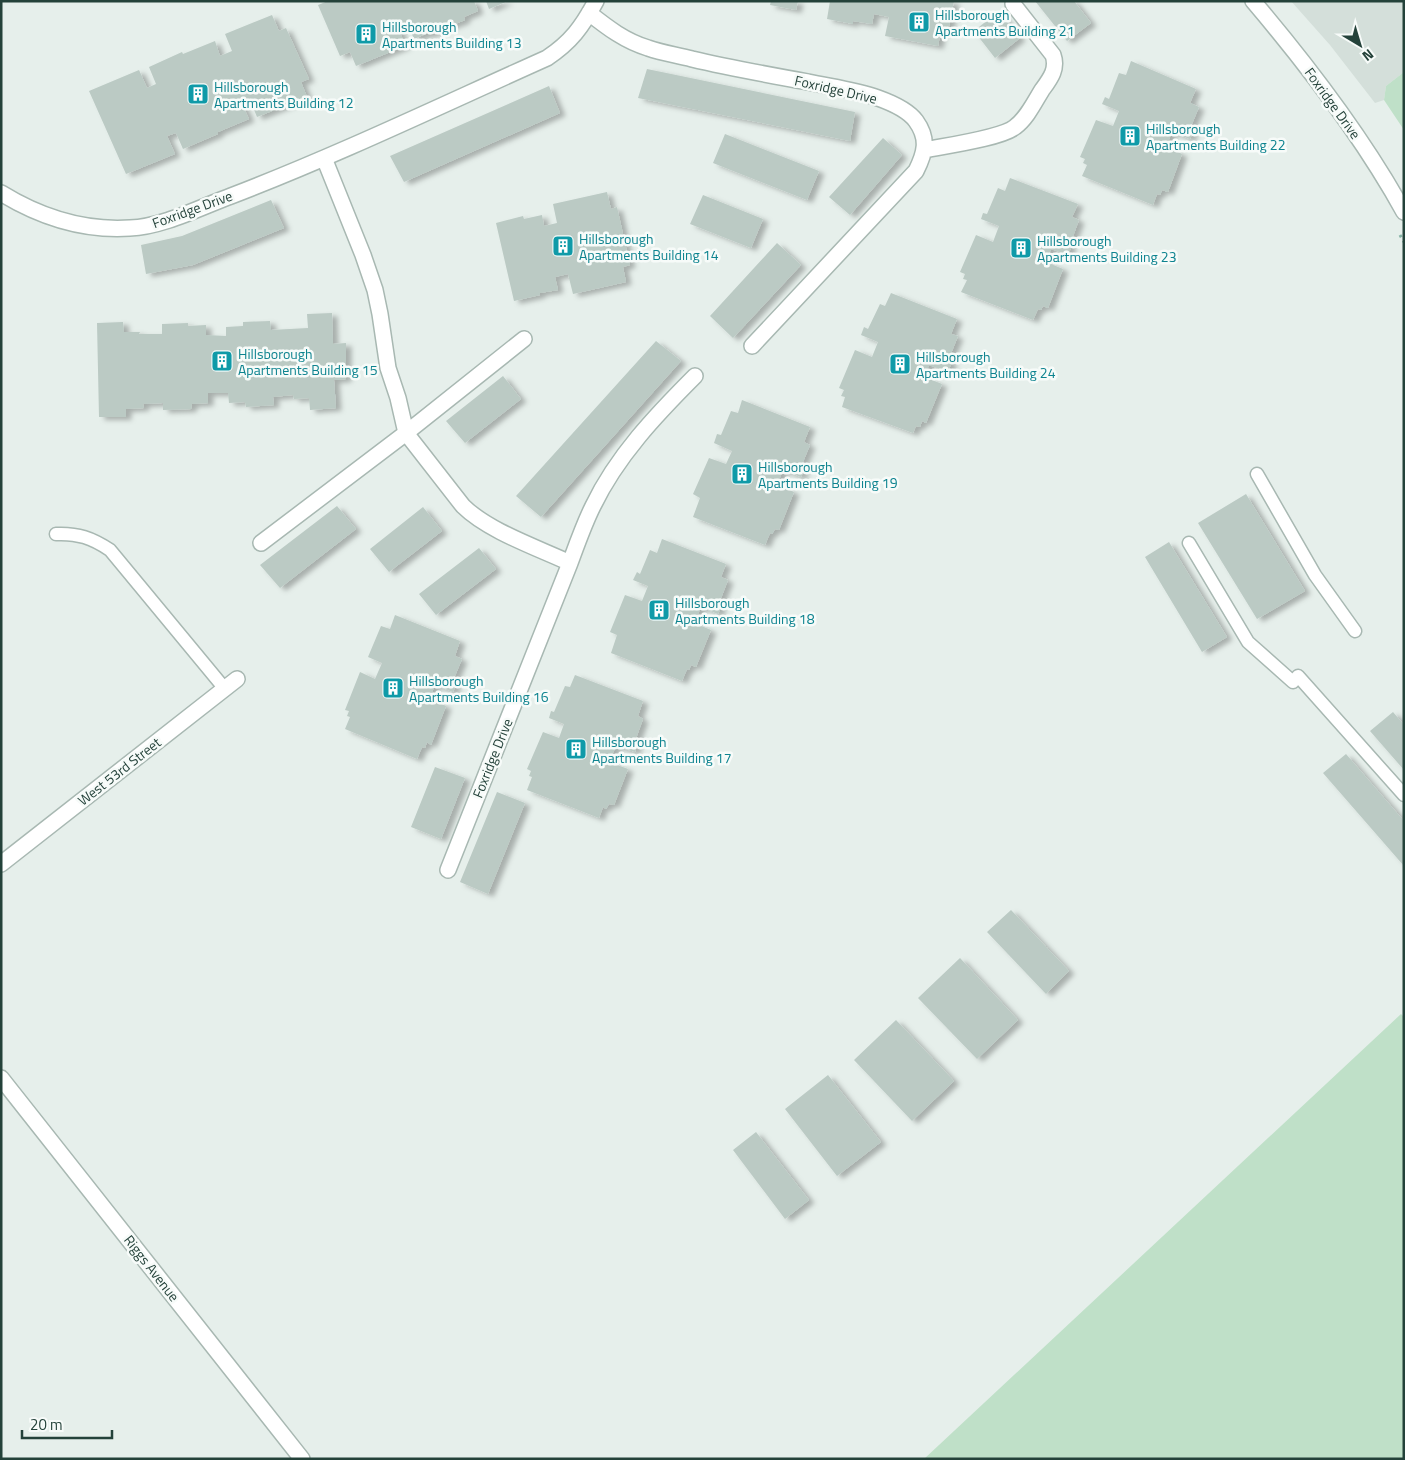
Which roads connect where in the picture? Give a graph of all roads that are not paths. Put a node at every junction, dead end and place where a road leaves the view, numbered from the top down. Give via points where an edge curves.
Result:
1 (1254, 1) edge
2 (1014, 4) dead end
3 (593, 7) edge
4 (925, 150) junction
5 (324, 158) junction
6 (1, 193) edge
7 (1404, 211) edge
8 (524, 339) dead end
9 (752, 346) dead end
10 (694, 376) dead end
11 (406, 433) junction
12 (1256, 474) dead end
13 (56, 534) dead end
14 (261, 543) dead end
15 (1190, 543) dead end
16 (570, 563) junction
17 (1355, 631) dead end
18 (237, 679) dead end
19 (225, 689) junction
20 (1404, 795) edge
21 (1, 864) edge
22 (448, 870) dead end
23 (1, 1078) edge
24 (302, 1459) edge

1 - 7 street, Foxridge Drive via 1332,99
2 - 4 street via 1053,55 1056,61 1051,76 1024,119 1009,132
3 - 4 street, Foxridge Drive via 627,40 649,49 854,91 894,104 916,121 925,139
3 - 5 street, Foxridge Drive via 566,44 546,58
4 - 9 street via 916,171
5 - 6 street, Foxridge Drive via 169,220 131,228 97,227 59,220 40,214
5 - 11 street via 374,290 388,368
8 - 11 street
10 - 16 street, Foxridge Drive via 641,432 612,472 593,506
11 - 14 street
11 - 16 street via 473,516
12 - 17 lane via 1315,575
13 - 19 lane via 71,533 96,540 110,550
15 - 20 lane via 1248,642 1295,679
16 - 22 street, Foxridge Drive
18 - 19 street, West 53rd Street
19 - 21 street, West 53rd Street
23 - 24 street, Riggs Avenue

